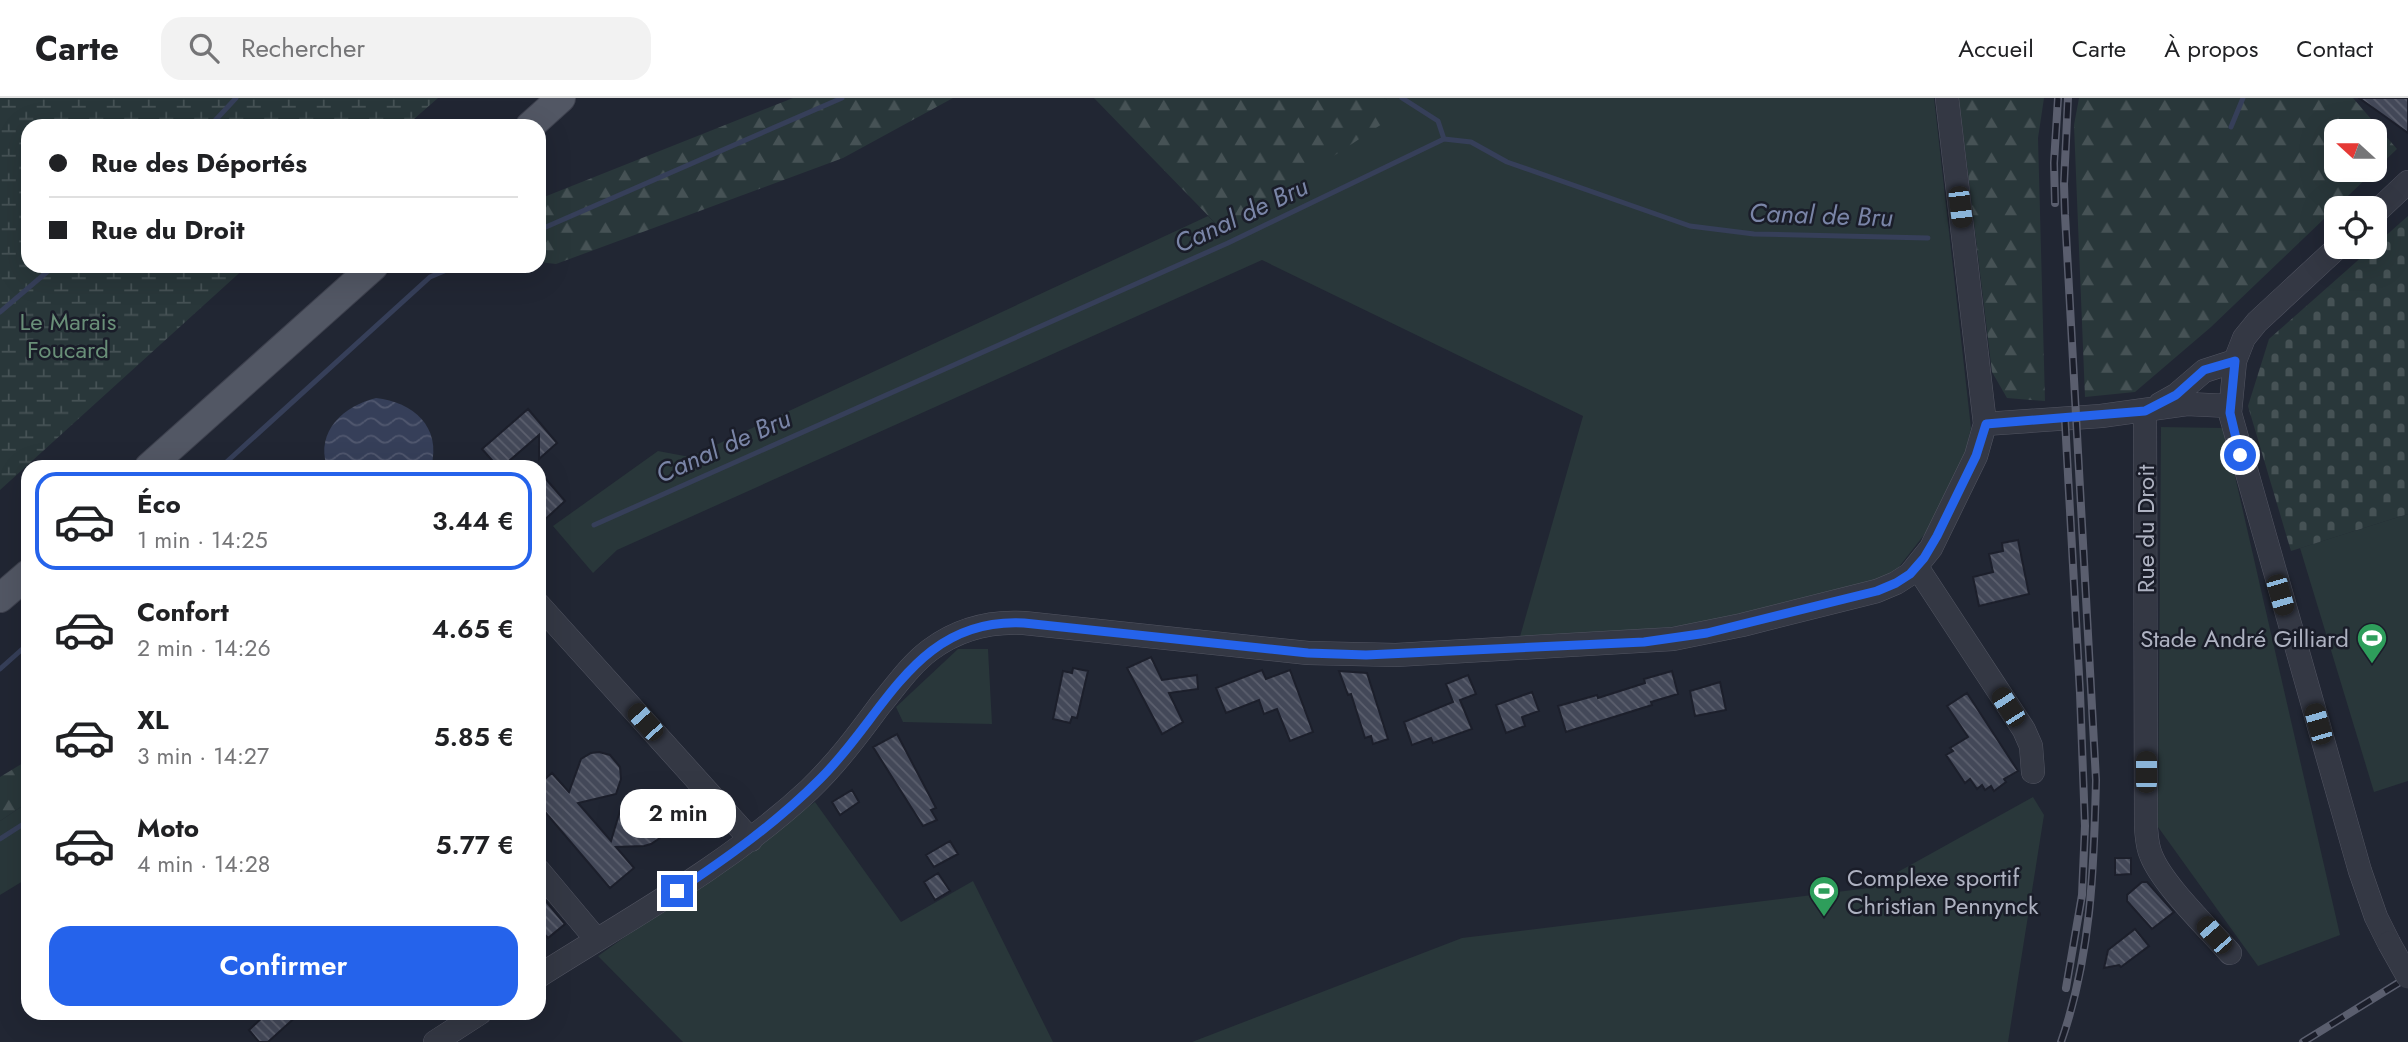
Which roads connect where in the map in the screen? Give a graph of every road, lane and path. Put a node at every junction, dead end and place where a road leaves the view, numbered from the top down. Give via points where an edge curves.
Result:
1 (561, 98) edge
2 (1947, 98) edge
3 (538, 119) edge
4 (2408, 182) edge
5 (2387, 202) edge
6 (2325, 259) edge
7 (366, 273) edge
8 (2235, 361) junction
9 (2230, 406) junction
10 (2145, 411) junction
11 (1986, 424) junction
12 (157, 460) edge
13 (1917, 567) junction
14 (21, 579) edge
15 (0, 598) edge
16 (546, 613) edge
17 (2033, 772) dead end
18 (751, 840) junction
19 (546, 879) edge
20 (596, 939) junction
21 (2230, 953) dead end
22 (546, 971) edge
23 (2408, 977) edge
24 (469, 1020) edge
25 (435, 1042) edge

1 - 3 main road
2 - 11 street
4 - 5 street
6 - 8 street via 2257,322
7 - 12 main road
8 - 9 street
8 - 10 street via 2204,370 2176,395
9 - 10 street via 2188,404
9 - 23 street, bridge via 2357,862 2374,910
10 - 11 street
10 - 21 street, Rue du Droit via 2148,845 2165,879
11 - 13 street via 1976,456
13 - 17 street via 2024,730
13 - 18 street via 1877,591 1732,627 1658,640 1568,646 1328,654 1024,623 982,625 951,637 911,667 831,768
14 - 15 main road
16 - 18 street
18 - 20 street
19 - 20 street
20 - 22 street
24 - 25 street

